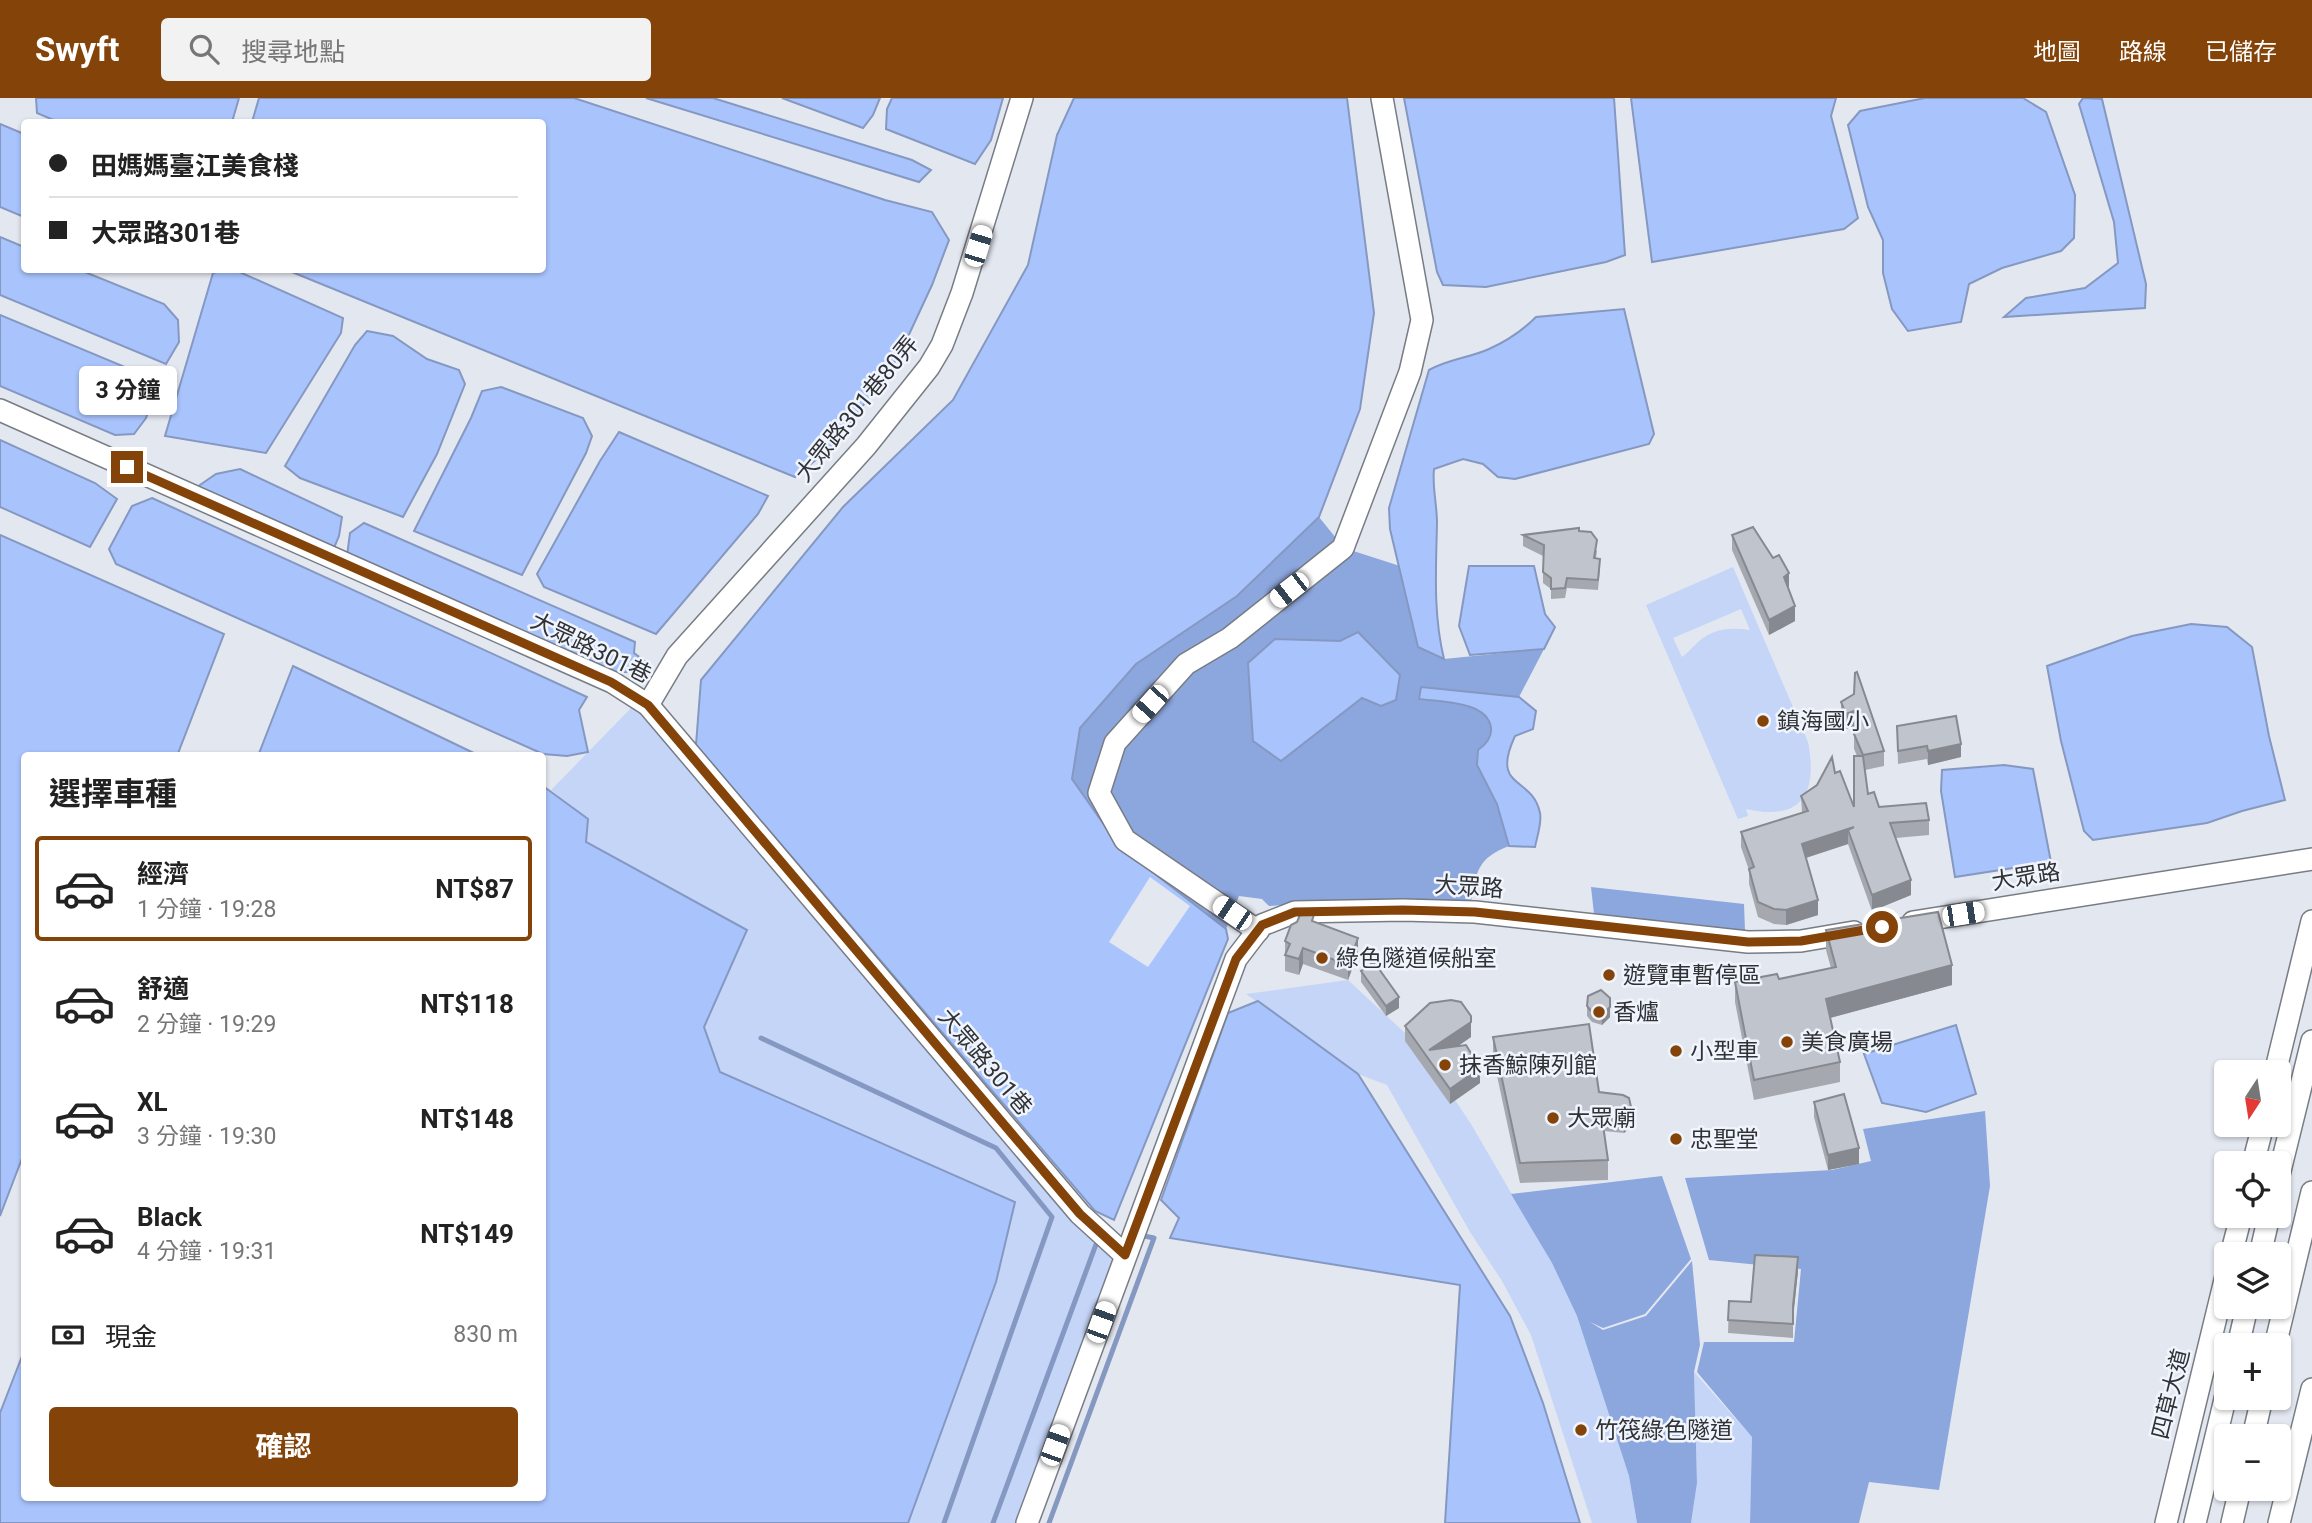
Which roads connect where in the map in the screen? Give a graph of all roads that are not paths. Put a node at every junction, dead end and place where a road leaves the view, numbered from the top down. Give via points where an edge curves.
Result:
1 (1022, 98) edge
2 (1382, 98) edge
3 (0, 410) edge
4 (648, 705) junction
5 (2312, 859) edge
6 (2312, 921) edge
7 (1896, 925) edge
8 (1869, 929) edge
9 (1258, 931) junction
10 (2312, 1041) edge
11 (2278, 1060) edge
12 (2285, 1151) edge
13 (2312, 1192) edge
14 (1125, 1255) junction
15 (2216, 1319) edge
16 (2278, 1333) edge
17 (2312, 1389) edge
18 (2222, 1410) edge
19 (2237, 1501) edge
20 (1027, 1523) edge
21 (2166, 1523) edge
22 (2195, 1523) edge
23 (2232, 1523) edge
24 (2279, 1523) edge

1 - 4 street, 大眾路301巷80弄 via 962,293 929,367 866,446 677,656
2 - 9 street via 1422,320 1410,372 1343,548 1230,638 1186,664 1115,743 1099,793 1125,840
3 - 4 street, 大眾路301巷 via 611,682
4 - 14 street, 大眾路301巷 via 1080,1214
5 - 7 street, 大眾路
6 - 11 street
8 - 9 street, 大眾路 via 1801,941 1748,942 1475,912 1403,910 1295,912 1262,925
9 - 14 street, 大眾路 via 1236,959
10 - 12 street
13 - 16 street
14 - 20 street, 大眾路
15 - 21 street, 四草大道
17 - 24 street
18 - 22 street
19 - 23 street

